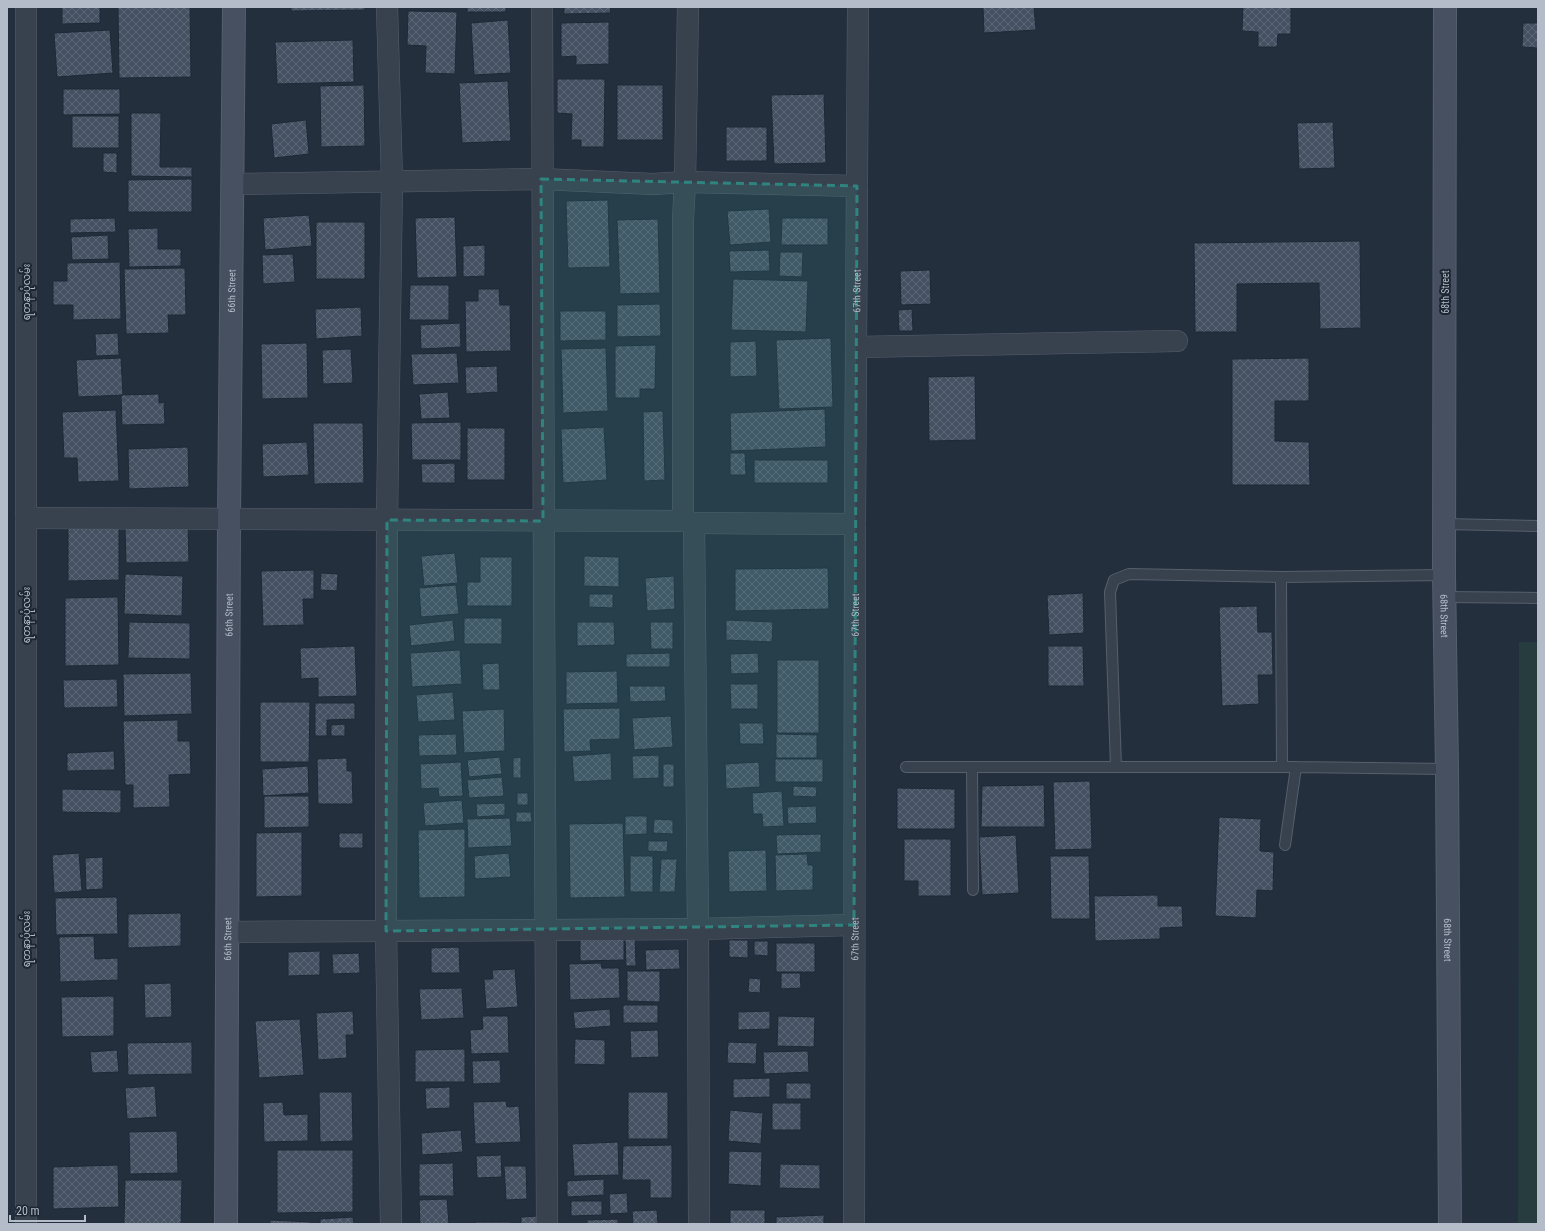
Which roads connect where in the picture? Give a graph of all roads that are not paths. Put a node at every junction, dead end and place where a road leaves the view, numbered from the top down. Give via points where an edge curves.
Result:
1 (26, 7) edge
2 (234, 7) edge
3 (387, 7) edge
4 (542, 7) edge
5 (688, 7) edge
6 (858, 7) edge
7 (1445, 7) edge
8 (541, 179) junction
9 (392, 181) junction
10 (685, 182) junction
11 (233, 184) junction
12 (857, 186) junction
13 (1177, 341) dead end
14 (856, 347) junction
15 (26, 518) junction
16 (230, 519) junction
17 (387, 520) junction
18 (543, 521) junction
19 (689, 522) junction
20 (855, 524) junction
21 (1444, 524) junction
22 (1538, 526) edge
23 (1281, 577) junction
24 (1444, 586) junction
25 (1538, 598) edge
26 (906, 767) dead end
27 (972, 767) junction
28 (1116, 767) junction
29 (1282, 767) junction
30 (1296, 767) junction
31 (1447, 769) junction
32 (1285, 845) dead end
33 (973, 890) dead end
34 (854, 925) junction
35 (698, 929) junction
36 (547, 930) junction
37 (386, 931) junction
38 (228, 932) junction
39 (26, 1224) edge
40 (226, 1224) edge
41 (390, 1224) edge
42 (547, 1224) edge
43 (699, 1224) edge
44 (854, 1224) edge
45 (1450, 1224) edge

1 - 15 street, ရတနာပုံလမ်း
2 - 11 street, 66th Street
3 - 9 street
4 - 8 street
5 - 10 street
6 - 12 street, 67th Street
7 - 21 street, 68th Street
8 - 9 street
8 - 10 street via 653,184
8 - 18 street
9 - 11 street
9 - 17 street
10 - 12 street
10 - 19 street via 683,220
11 - 16 street, 66th Street
12 - 14 street, 67th Street
13 - 14 street
14 - 20 street, 67th Street
15 - 16 street
15 - 39 street, ရတနာပုံလမ်း
16 - 17 street
16 - 38 street, 66th Street
17 - 18 street
17 - 37 street
18 - 19 street
18 - 36 street
19 - 20 street
19 - 35 street
20 - 34 street, 67th Street
21 - 22 lane
21 - 24 street, 68th Street
23 - 24 lane
23 - 28 lane via 1129,574 1114,580 1110,592
23 - 29 lane
24 - 25 lane
24 - 31 street, 68th Street
26 - 27 lane
27 - 28 lane
27 - 33 lane
28 - 29 lane
29 - 30 lane
30 - 31 lane
30 - 32 lane
31 - 45 street, 68th Street
34 - 35 street
34 - 44 street, 67th Street
35 - 36 street
35 - 43 street
36 - 37 street
36 - 42 street
37 - 38 street
37 - 41 street
38 - 40 street, 66th Street

